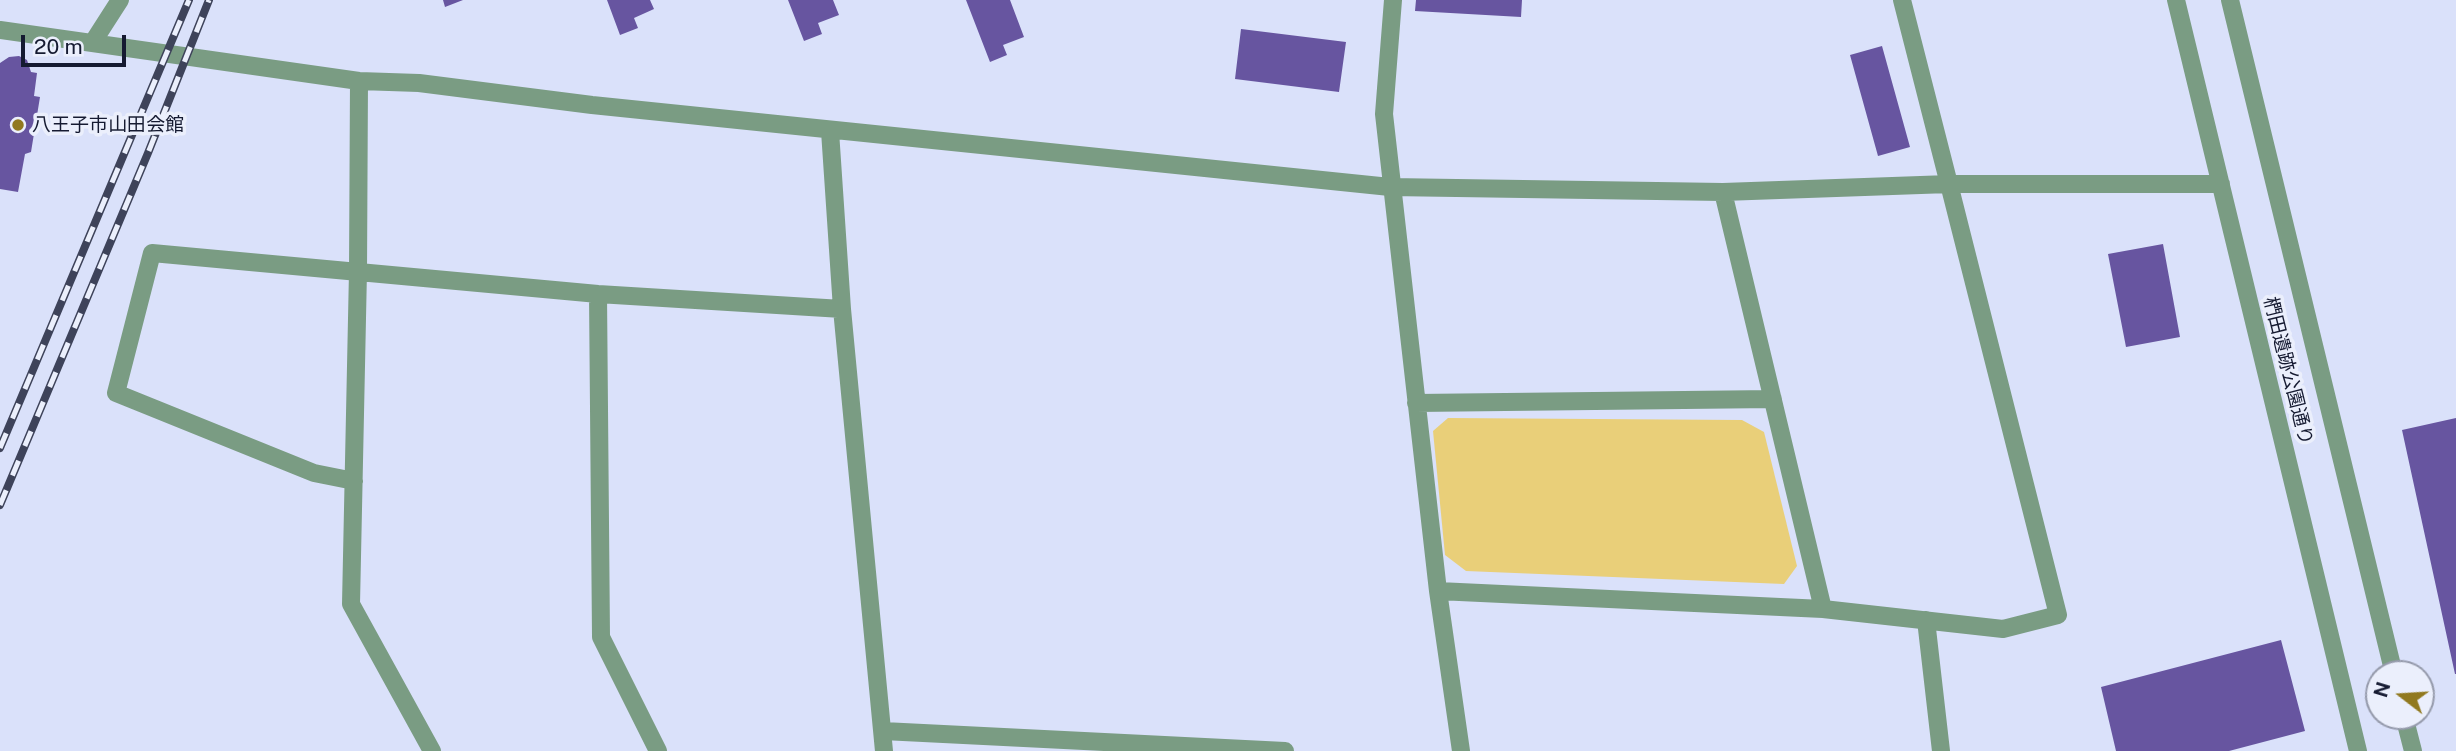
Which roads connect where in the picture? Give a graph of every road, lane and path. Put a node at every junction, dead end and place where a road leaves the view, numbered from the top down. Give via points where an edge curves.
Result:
1 (120, 0) edge
2 (1393, 0) edge
3 (1902, 0) edge
4 (2176, 0) edge
5 (2230, 0) edge
6 (0, 30) edge
7 (93, 42) junction
8 (359, 81) junction
9 (830, 131) junction
10 (1949, 184) junction
11 (2221, 184) junction
12 (1391, 187) junction
13 (1723, 192) junction
14 (358, 271) junction
15 (598, 295) junction
16 (842, 309) junction
17 (1773, 399) junction
18 (1416, 403) junction
19 (354, 481) junction
20 (1438, 591) junction
21 (1823, 608) junction
22 (1926, 620) junction
23 (2391, 660) edge
24 (2408, 730) edge
25 (883, 731) junction
26 (432, 751) edge
27 (658, 751) edge
28 (884, 751) edge
29 (1286, 751) edge
30 (1461, 751) edge
31 (1941, 751) edge
32 (2358, 751) edge
33 (2413, 751) edge

1 - 7 street
2 - 12 street via 1384,114
3 - 10 street
4 - 11 street, 椚田遺跡公園通り
5 - 23 street, 椚田遺跡公園通り
6 - 7 street
7 - 8 street
8 - 9 street via 419,83
8 - 14 street
9 - 12 street
9 - 16 street
10 - 11 street
10 - 13 street
10 - 22 street via 2057,615 2003,629
11 - 32 street, 椚田遺跡公園通り
12 - 13 street
12 - 18 street
13 - 17 street
14 - 15 street
14 - 19 street
14 - 19 street via 152,253 116,393 314,473
15 - 16 street
15 - 27 street via 601,637
16 - 25 street
17 - 18 street
17 - 21 street
18 - 20 street
19 - 26 street via 351,604
20 - 21 street
20 - 30 street
21 - 22 street
22 - 31 street
24 - 33 street
25 - 28 street
25 - 29 street

